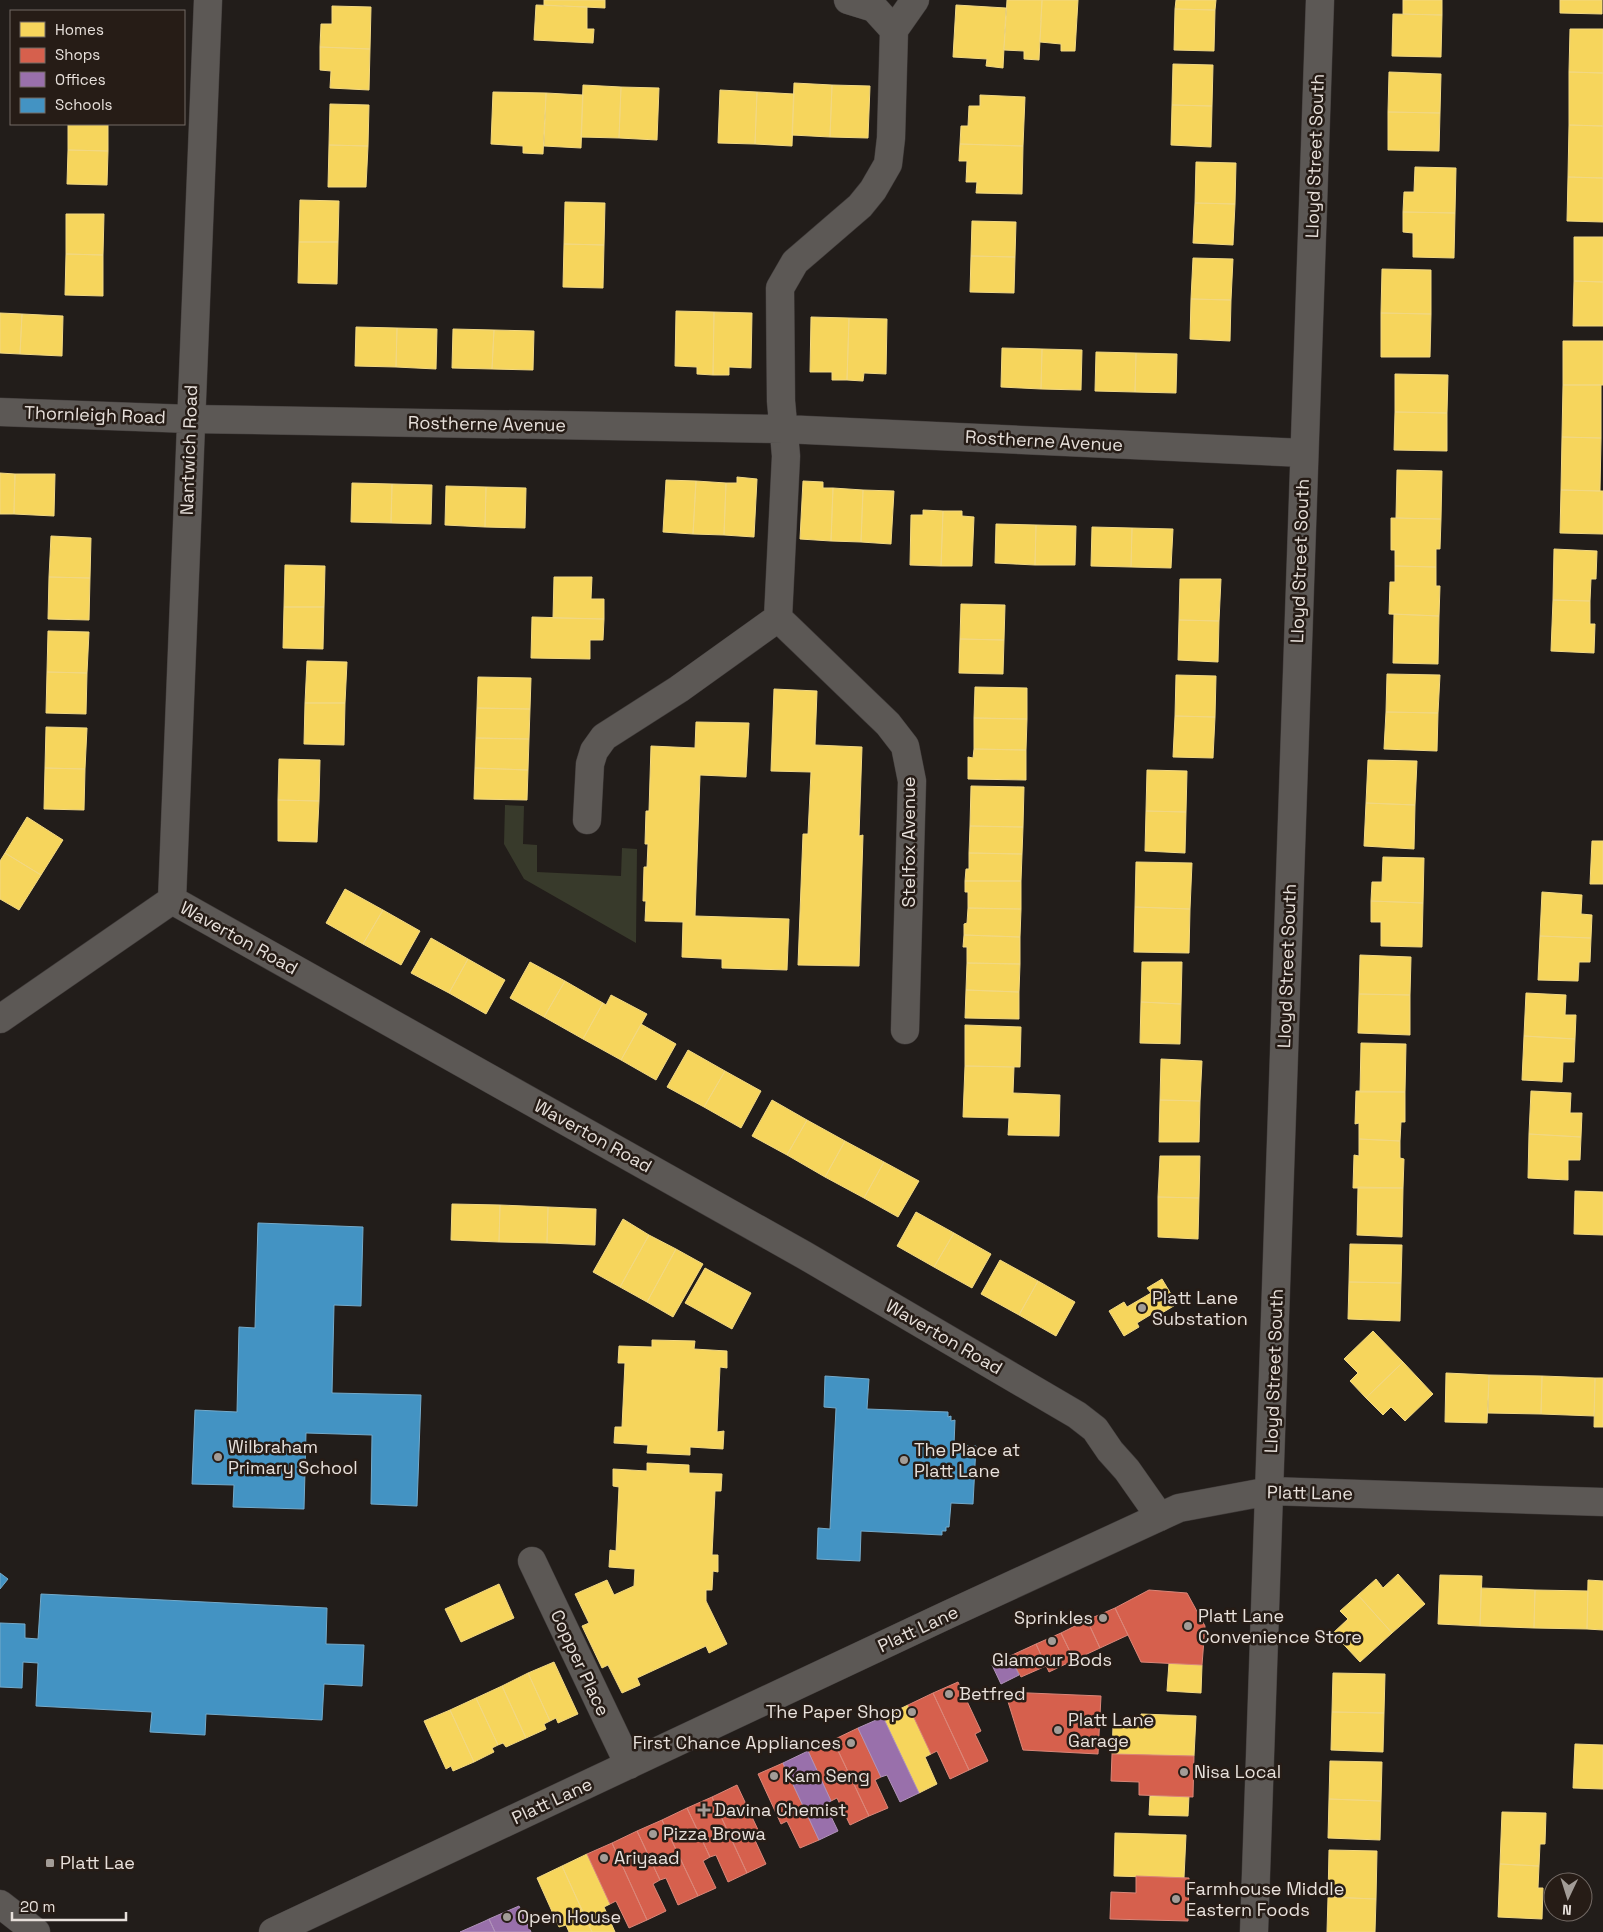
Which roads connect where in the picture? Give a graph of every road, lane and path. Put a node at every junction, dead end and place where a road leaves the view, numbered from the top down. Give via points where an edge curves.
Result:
1 (208, 0) edge
2 (848, 0) edge
3 (915, 0) edge
4 (1320, 0) edge
5 (894, 30) junction
6 (0, 412) edge
7 (190, 419) junction
8 (784, 429) junction
9 (1304, 453) junction
10 (778, 618) junction
11 (587, 820) dead end
12 (172, 900) junction
13 (0, 1019) edge
14 (905, 1030) dead end
15 (1270, 1491) junction
16 (1603, 1502) edge
17 (1160, 1516) junction
18 (532, 1561) dead end
19 (629, 1765) junction
20 (0, 1904) edge
21 (36, 1932) edge
22 (273, 1932) edge
23 (1254, 1932) edge

1 - 7 street, Nantwich Road
2 - 5 street via 874,8
3 - 5 street
4 - 9 street, Lloyd Street South
5 - 8 street via 888,164 860,206 795,262 780,288
6 - 7 street, Thornleigh Road
7 - 8 street, Rostherne Avenue
7 - 12 street, Nantwich Road
8 - 9 street, Rostherne Avenue
8 - 10 street via 786,456
9 - 15 street, Lloyd Street South
10 - 11 street via 679,689 604,737 590,764
10 - 14 street, Stelfox Avenue via 888,724 905,746 912,780
12 - 13 street, Waverton Road
12 - 17 street, Waverton Road via 804,1255 1077,1415 1095,1429
15 - 16 street, Platt Lane
15 - 17 street, Platt Lane via 1179,1508
15 - 23 street, Lloyd Street South
17 - 19 street, Platt Lane
18 - 19 street, Copper Place
19 - 22 street, Platt Lane
20 - 21 street

